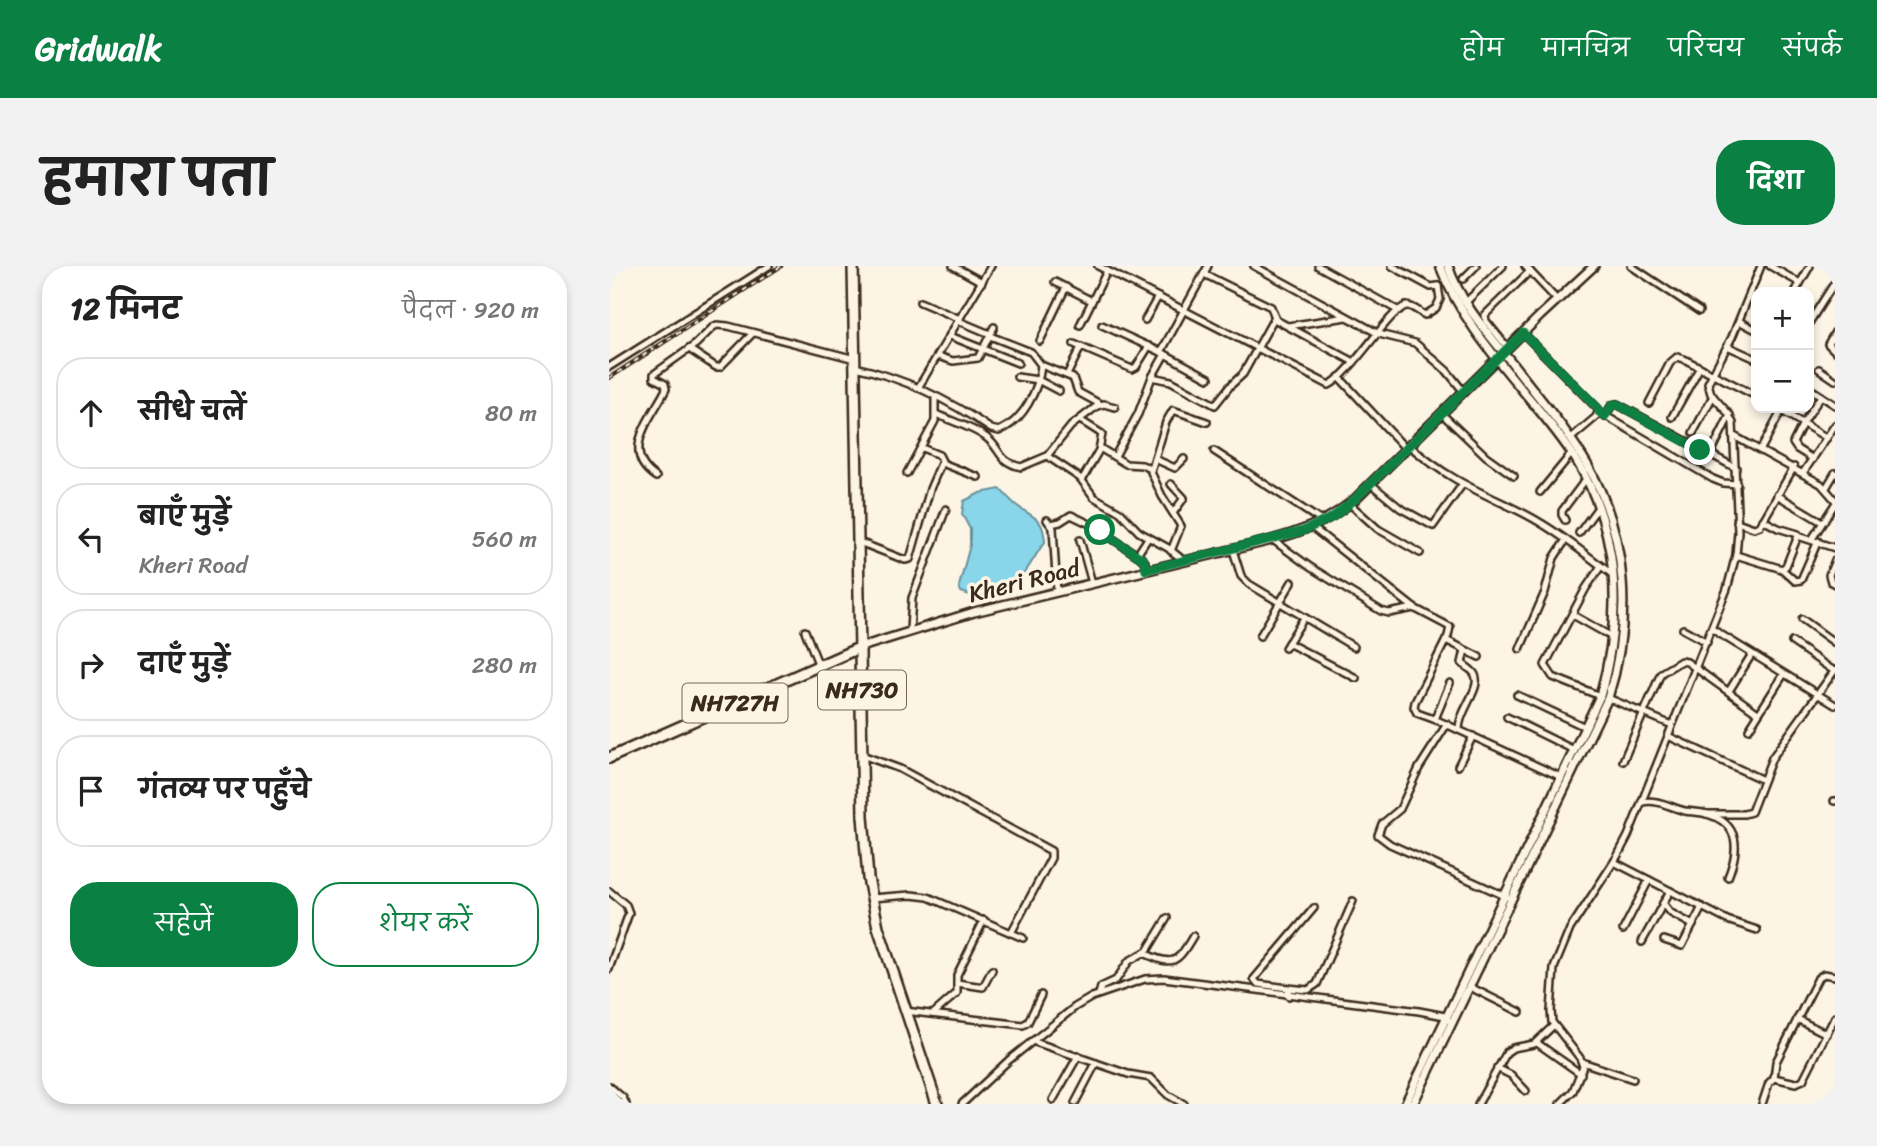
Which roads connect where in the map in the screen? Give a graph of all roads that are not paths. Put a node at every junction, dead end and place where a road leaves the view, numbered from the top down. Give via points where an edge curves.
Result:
1 (769, 266) edge
2 (853, 266) edge
3 (953, 266) edge
4 (991, 266) edge
5 (1098, 266) edge
6 (1116, 266) edge
7 (1208, 266) edge
8 (1254, 266) edge
9 (1318, 266) edge
10 (1392, 266) edge
11 (1440, 266) edge
12 (1448, 266) edge
13 (1476, 266) edge
14 (1503, 266) edge
15 (1594, 266) edge
16 (1631, 266) edge
17 (1761, 266) edge
18 (1770, 266) edge
19 (1810, 266) edge
20 (1527, 268) edge
21 (1110, 272) junction
22 (1204, 274) junction
23 (1446, 279) junction
24 (1463, 279) dead end
25 (982, 282) junction
26 (1055, 282) dead end
27 (1835, 282) edge
28 (1800, 283) junction
29 (1438, 286) junction
30 (1066, 287) junction
31 (1798, 287) edge
32 (1158, 296) junction
33 (1557, 300) junction
34 (1092, 301) junction
35 (920, 302) dead end
36 (1465, 303) junction
37 (1185, 310) junction
38 (1399, 311) junction
39 (1699, 311) dead end
40 (1814, 315) edge
41 (1347, 317) junction
42 (1274, 318) junction
43 (959, 320) junction
44 (1145, 320) dead end
45 (1739, 321) junction
46 (1080, 325) dead end
47 (1102, 325) dead end
48 (1288, 326) junction
49 (994, 327) dead end
50 (1751, 327) edge
51 (1835, 332) edge
52 (753, 333) junction
53 (1523, 333) junction
54 (1378, 334) junction
55 (950, 335) junction
56 (990, 335) junction
57 (1040, 341) dead end
58 (1074, 344) dead end
59 (1149, 346) junction
60 (1727, 346) junction
61 (984, 348) junction
62 (1081, 348) junction
63 (1257, 348) junction
64 (689, 349) junction
65 (1835, 351) edge
66 (1163, 353) junction
67 (1502, 354) junction
68 (938, 356) junction
69 (1751, 357) edge
70 (1355, 362) junction
71 (855, 363) junction
72 (1018, 363) dead end
73 (1041, 365) junction
74 (1700, 367) junction
75 (609, 368) edge
76 (1819, 369) dead end
77 (1712, 374) junction
78 (1067, 375) junction
79 (1017, 377) dead end
80 (1152, 377) junction
81 (1339, 377) junction
82 (1209, 378) dead end
83 (1038, 380) junction
84 (1835, 380) edge
85 (918, 388) junction
86 (1059, 391) dead end
87 (1464, 391) junction
88 (1814, 391) edge
89 (1751, 394) edge
90 (1713, 396) junction
91 (1821, 396) junction
92 (935, 397) junction
93 (1649, 402) dead end
94 (1100, 404) junction
95 (1835, 405) edge
96 (1115, 407) dead end
97 (1778, 413) edge
98 (1787, 413) edge
99 (936, 414) junction
100 (1442, 414) junction
101 (1602, 414) junction
102 (1730, 415) junction
103 (1672, 417) dead end
104 (1080, 420) junction
105 (1207, 422) dead end
106 (1803, 423) junction
107 (1835, 425) edge
108 (1693, 433) dead end
109 (1734, 436) junction
110 (1826, 438) junction
111 (1570, 439) junction
112 (922, 448) junction
113 (1100, 448) junction
114 (1408, 448) junction
115 (1761, 449) junction
116 (1214, 451) dead end
117 (1572, 453) junction
118 (1710, 455) junction
119 (1047, 456) junction
120 (1115, 456) junction
121 (1155, 459) junction
122 (1184, 459) dead end
123 (1813, 459) junction
124 (942, 463) junction
125 (1794, 467) junction
126 (1737, 468) junction
127 (1151, 469) junction
128 (907, 473) dead end
129 (1803, 473) junction
130 (1835, 473) edge
131 (1514, 476) dead end
132 (656, 477) dead end
133 (978, 477) dead end
134 (1586, 478) junction
135 (1082, 480) junction
136 (1171, 484) dead end
137 (1371, 484) junction
138 (1737, 484) junction
139 (1462, 485) junction
140 (1826, 488) junction
141 (1540, 492) dead end
142 (1777, 495) junction
143 (1835, 502) edge
144 (1350, 504) junction
145 (1599, 506) junction
146 (946, 509) dead end
147 (1173, 513) junction
148 (1565, 520) dead end
149 (1763, 520) junction
150 (1323, 522) junction
151 (1737, 522) junction
152 (1822, 522) junction
153 (1313, 528) junction
154 (1579, 533) dead end
155 (1798, 534) dead end
156 (1148, 538) junction
157 (1080, 540) dead end
158 (1273, 540) junction
159 (1815, 540) junction
160 (1565, 541) junction
161 (859, 542) junction
162 (1835, 548) edge
163 (1233, 550) junction
164 (1171, 551) junction
165 (1420, 553) dead end
166 (1138, 555) junction
167 (1736, 555) junction
168 (1835, 560) edge
169 (1184, 561) junction
170 (1601, 566) junction
171 (1782, 569) junction
172 (1146, 570) junction
173 (1614, 576) junction
174 (1292, 582) dead end
175 (1092, 583) junction
176 (1835, 584) edge
177 (1057, 592) junction
178 (1280, 603) junction
179 (1414, 608) junction
180 (1573, 615) junction
181 (1304, 618) junction
182 (1802, 620) dead end
183 (1683, 629) dead end
184 (1712, 629) junction
185 (806, 631) dead end
186 (910, 631) junction
187 (1260, 636) dead end
188 (1612, 637) junction
189 (1446, 640) junction
190 (1707, 642) junction
191 (1792, 642) dead end
192 (1835, 643) edge
193 (861, 647) junction
194 (1354, 647) dead end
195 (1520, 649) dead end
196 (1465, 650) junction
197 (1752, 654) junction
198 (1479, 657) dead end
199 (819, 666) junction
200 (1695, 668) junction
201 (1835, 670) edge
202 (1784, 674) junction
203 (1356, 678) dead end
204 (1450, 683) dead end
205 (1729, 691) junction
206 (1517, 695) dead end
207 (1816, 695) junction
208 (1604, 697) junction
209 (1835, 705) edge
210 (1758, 713) junction
211 (1645, 714) junction
212 (1507, 717) dead end
213 (1435, 719) junction
214 (1447, 724) junction
215 (1672, 725) junction
216 (1585, 727) junction
217 (1748, 729) dead end
218 (1459, 730) junction
219 (1473, 736) junction
220 (1668, 736) junction
221 (1574, 751) junction
222 (862, 755) junction
223 (609, 758) edge
224 (1623, 761) dead end
225 (1458, 766) dead end
226 (1561, 777) junction
227 (1763, 780) junction
228 (1642, 802) junction
229 (1706, 814) junction
230 (1614, 862) junction
231 (1728, 877) dead end
232 (1649, 880) junction
233 (609, 891) edge
234 (1670, 891) junction
235 (1509, 897) junction
236 (871, 898) junction
237 (1353, 901) dead end
238 (1663, 903) junction
239 (1314, 908) dead end
240 (1702, 908) junction
241 (1167, 918) dead end
242 (984, 920) junction
243 (1693, 925) junction
244 (1623, 930) dead end
245 (1757, 930) dead end
246 (1011, 933) junction
247 (1193, 936) dead end
248 (1023, 938) dead end
249 (1664, 940) dead end
250 (1642, 942) dead end
251 (1144, 953) junction
252 (609, 969) edge
253 (992, 970) dead end
254 (1835, 976) edge
255 (957, 984) junction
256 (1470, 987) junction
257 (1099, 992) junction
258 (1289, 992) junction
259 (1041, 995) dead end
260 (905, 1011) junction
261 (1520, 1012) dead end
262 (933, 1014) junction
263 (1449, 1017) junction
264 (1835, 1017) edge
265 (1797, 1019) junction
266 (1554, 1025) junction
267 (1827, 1034) junction
268 (1032, 1041) junction
269 (1537, 1042) junction
270 (1078, 1056) junction
271 (1582, 1062) junction
272 (1096, 1063) junction
273 (1497, 1068) junction
274 (1581, 1074) junction
275 (1774, 1078) junction
276 (1633, 1079) dead end
277 (609, 1086) edge
278 (1526, 1091) dead end
279 (1053, 1100) dead end
280 (1075, 1103) edge
281 (626, 1104) edge
282 (937, 1104) edge
283 (962, 1104) edge
284 (1184, 1104) edge
285 (1405, 1104) edge
286 (1413, 1104) edge
287 (1478, 1104) edge
288 (1560, 1104) edge
289 (1762, 1104) edge

1 - 75 street
2 - 71 highway, NH730
3 - 25 street
4 - 25 street
5 - 21 street
6 - 21 street
7 - 22 street
8 - 41 street
9 - 38 street
10 - 29 street via 1431,287
11 - 23 street
12 - 36 street
13 - 24 street
14 - 36 street
15 - 33 street, Kheri Road
16 - 39 street
17 - 45 street
18 - 28 street
19 - 28 street
20 - 33 street
20 - 67 street via 1485,315
21 - 32 street
21 - 34 street
22 - 37 street
22 - 42 street via 1271,307
23 - 29 street
23 - 67 street via 1461,308
25 - 43 street
26 - 30 street
27 - 40 street
28 - 31 street
29 - 38 street via 1439,303 1429,314 1407,306
30 - 34 street
30 - 57 street
32 - 37 street
32 - 44 street
33 - 53 street, Kheri Road
34 - 46 street
35 - 43 street
36 - 67 street
37 - 63 street
37 - 66 street
38 - 54 street
41 - 48 street
41 - 54 street
42 - 48 street
42 - 63 street
43 - 55 street
43 - 56 street
45 - 50 street
45 - 60 street
47 - 59 street
48 - 70 street
49 - 56 street
51 - 65 street via 1828,344
52 - 64 street via 717,325
52 - 64 street via 720,367
52 - 71 street
53 - 67 street, Kheri Road
53 - 101 street
54 - 70 street
54 - 87 street via 1415,343
55 - 61 street
55 - 68 street
56 - 61 street
56 - 73 street via 1031,352
58 - 62 street
59 - 62 street via 1132,369
59 - 66 street
60 - 69 street
60 - 77 street
61 - 68 street via 978,358 953,361
61 - 72 street
62 - 78 street
63 - 80 street via 1243,374 1215,405 1171,381
63 - 81 street via 1326,385
64 - 132 street via 653,376 666,389 642,432 638,452
66 - 80 street
66 - 82 street
67 - 87 street, Kheri Road
67 - 111 street
67 - 117 street
68 - 85 street
70 - 81 street
71 - 85 street
71 - 161 highway, NH730
73 - 78 street
73 - 83 street
74 - 77 street
74 - 93 street via 1680,357 1673,359
74 - 103 street
76 - 84 street
77 - 89 street
77 - 90 street via 1708,383
78 - 94 street via 1075,380 1078,392
79 - 83 street
80 - 120 street
81 - 114 street
83 - 86 street
83 - 92 street via 1028,404 999,431
85 - 92 street
87 - 100 street, Kheri Road
88 - 91 street
90 - 102 street
90 - 108 street
91 - 95 street
91 - 106 street
92 - 99 street
94 - 96 street
94 - 104 street
97 - 115 street
98 - 106 street
99 - 112 street
99 - 119 street via 984,436 1001,457 1015,465
100 - 114 street, Kheri Road
100 - 131 street
101 - 111 street
101 - 118 street via 1617,404
101 - 138 street via 1713,479
102 - 109 street
102 - 118 street
104 - 113 street via 1101,433
104 - 119 street
105 - 121 street via 1173,410
106 - 110 street
106 - 123 street via 1793,445
107 - 110 street
109 - 115 street
109 - 126 street
110 - 123 street
111 - 208 street via 1602,495 1619,553 1622,626 1614,680
112 - 124 street via 939,455
112 - 128 street
113 - 120 street
113 - 135 street
114 - 137 street, Kheri Road
114 - 139 street
115 - 125 street
116 - 150 street
117 - 134 street
117 - 141 street
118 - 126 street
119 - 135 street
120 - 127 street via 1126,464
121 - 122 street via 1177,468
121 - 127 street
123 - 129 street
124 - 133 street
124 - 161 street via 933,478 909,561
125 - 129 street
125 - 142 street
126 - 138 street
127 - 147 street via 1153,481
129 - 140 street
130 - 140 street
134 - 145 street
134 - 148 street via 1562,511
135 - 156 street via 1094,497 1124,515
136 - 147 street via 1184,498
137 - 139 street via 1431,526
137 - 144 street, Kheri Road
138 - 151 street
139 - 160 street via 1526,515
140 - 143 street
142 - 149 street
142 - 152 street
143 - 152 street
144 - 150 street, Kheri Road
144 - 165 street via 1378,529
145 - 154 street
145 - 173 street
146 - 186 street via 912,598
147 - 164 street via 1181,530
149 - 151 street via 1757,527
149 - 155 street
150 - 153 street, Kheri Road
151 - 167 street
152 - 159 street
153 - 158 street, Kheri Road
153 - 179 street
156 - 164 street
156 - 166 street
157 - 175 street
158 - 163 street, Kheri Road
158 - 179 street via 1381,611
159 - 162 street
159 - 171 street via 1797,537
159 - 171 street via 1801,580 1795,581
160 - 170 street
160 - 195 street via 1554,558
161 - 193 highway, NH730
163 - 169 street, Kheri Road
163 - 178 street via 1244,580
164 - 169 street
166 - 172 street
166 - 177 street via 1071,515 1049,522
167 - 171 street
167 - 184 street
168 - 176 street via 1829,575
169 - 172 street, Kheri Road
170 - 173 street
170 - 180 street
172 - 175 street, Kheri Road
173 - 188 street
174 - 178 street
175 - 177 street, Kheri Road
177 - 186 street, Kheri Road
178 - 181 street
178 - 187 street
179 - 189 street via 1450,627
180 - 188 street
180 - 208 street via 1546,668 1553,677
181 - 194 street
181 - 203 street via 1286,645
182 - 192 street
183 - 190 street
184 - 190 street
184 - 197 street
185 - 199 street
186 - 193 street, Kheri Road
188 - 208 street
189 - 196 street
189 - 213 street via 1414,707 1419,714
190 - 200 street
191 - 201 street
193 - 199 highway, NH727H
193 - 222 highway, NH730
196 - 198 street
196 - 218 street via 1462,663 1475,675 1477,684 1459,720
197 - 202 street
197 - 205 street
199 - 223 highway, NH727H
200 - 205 street
200 - 211 street via 1681,661 1663,670
200 - 215 street
201 - 207 street
202 - 207 street
202 - 210 street
204 - 213 street
205 - 210 street
206 - 216 street
207 - 209 street
207 - 227 street via 1772,758
208 - 211 street
208 - 216 street
208 - 235 street
210 - 217 street
211 - 215 street
211 - 224 street
212 - 221 street
213 - 214 street
214 - 218 street
214 - 235 street via 1400,809 1378,835
215 - 220 street
216 - 221 street
218 - 219 street
219 - 225 street
219 - 226 street
220 - 227 street
220 - 228 street
221 - 226 street
222 - 236 highway, NH730
222 - 246 street via 900,769 1051,851
226 - 235 street
227 - 229 street via 1748,813
228 - 229 street via 1658,801
228 - 230 street
229 - 231 street via 1726,824 1736,844
230 - 232 street
230 - 266 street via 1559,951 1551,1011
232 - 234 street
232 - 244 street
233 - 252 street via 627,905 629,913
234 - 238 street
234 - 240 street
235 - 256 street
235 - 263 street
236 - 242 street via 920,895
236 - 260 highway, NH730
237 - 258 street via 1317,984
238 - 243 street
238 - 250 street
239 - 258 street via 1254,979
240 - 243 street
240 - 245 street
241 - 251 street
242 - 246 street
242 - 255 street
243 - 249 street via 1682,946
246 - 248 street
247 - 251 street via 1173,962
251 - 257 street via 1129,961 1118,979
253 - 255 street via 983,987
254 - 265 street via 1821,975
255 - 262 street via 954,997
256 - 261 street
256 - 263 street
257 - 258 street via 1158,978
257 - 268 street
258 - 263 street
259 - 262 street via 1023,1025
260 - 262 street
260 - 282 highway, NH730
263 - 285 street
263 - 286 street
264 - 267 street
265 - 267 street
265 - 275 street via 1776,1062
266 - 269 street
266 - 271 street
267 - 275 street via 1803,1080
268 - 270 street
268 - 283 street
269 - 273 street via 1509,1049
269 - 274 street
270 - 272 street
270 - 279 street
271 - 274 street
271 - 276 street
272 - 280 street
272 - 284 street via 1151,1078
273 - 278 street
273 - 287 street
274 - 288 street
275 - 289 street
277 - 281 street

